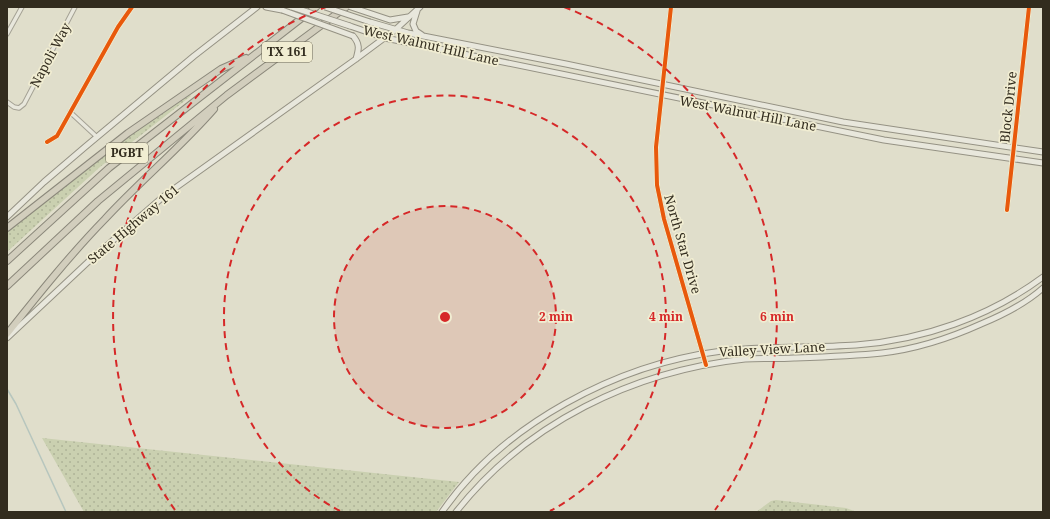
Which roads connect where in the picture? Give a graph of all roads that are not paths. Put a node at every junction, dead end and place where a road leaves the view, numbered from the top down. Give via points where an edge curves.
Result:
1 (22, 7) edge
2 (75, 7) edge
3 (132, 7) edge
4 (265, 7) edge
5 (292, 7) edge
6 (316, 7) edge
7 (325, 7) edge
8 (346, 7) edge
9 (351, 7) edge
10 (671, 7) edge
11 (1029, 7) edge
12 (254, 8) edge
13 (419, 8) edge
14 (408, 17) junction
15 (9, 26) edge
16 (395, 30) junction
17 (7, 34) edge
18 (423, 36) junction
19 (386, 38) junction
20 (481, 48) junction
21 (255, 54) junction
22 (478, 57) junction
23 (356, 59) junction
24 (662, 84) junction
25 (228, 95) junction
26 (660, 95) junction
27 (7, 102) edge
28 (764, 106) junction
29 (70, 112) junction
30 (762, 116) junction
31 (848, 123) junction
32 (846, 132) junction
33 (97, 137) junction
34 (47, 142) dead end
35 (1014, 148) junction
36 (1043, 152) edge
37 (1013, 158) junction
38 (1043, 162) edge
39 (1007, 210) dead end
40 (7, 217) edge
41 (7, 228) edge
42 (7, 261) edge
43 (1043, 277) edge
44 (7, 286) edge
45 (1043, 288) edge
46 (7, 334) edge
47 (7, 338) edge
48 (703, 354) junction
49 (706, 365) junction
50 (442, 512) edge
51 (456, 512) edge

1 - 15 street
2 - 27 street, Napoli Way via 24,104 19,108
3 - 29 street
4 - 12 main road
4 - 23 main road, bridge via 282,10 353,36 359,48
5 - 19 main road, West Walnut Hill Lane, bridge
6 - 21 highway, TX 161
7 - 16 main road, West Walnut Hill Lane, bridge
8 - 25 highway, TX 161
9 - 14 main road via 390,20
10 - 24 street, North Star Drive
11 - 35 street, Block Drive
12 - 33 main road
13 - 14 main road
13 - 18 main road via 413,24 416,31
14 - 16 main road
15 - 17 street
16 - 18 main road, West Walnut Hill Lane
16 - 19 main road
18 - 20 main road, West Walnut Hill Lane
19 - 22 main road, West Walnut Hill Lane
19 - 23 main road
20 - 22 main road
20 - 24 main road, West Walnut Hill Lane
21 - 41 highway via 221,69 128,133
21 - 42 highway, PGBT via 109,168
22 - 26 main road, West Walnut Hill Lane
23 - 47 main road, State Highway 161 via 155,204
24 - 26 street, North Star Drive
24 - 28 main road, West Walnut Hill Lane
25 - 44 highway, PGBT via 98,201
25 - 46 highway via 105,219
26 - 30 main road, West Walnut Hill Lane
26 - 48 street, North Star Drive via 656,154 658,191
28 - 30 main road
28 - 31 main road, West Walnut Hill Lane
29 - 33 street
29 - 34 street via 57,136
30 - 32 main road, West Walnut Hill Lane
31 - 32 main road
31 - 35 main road, West Walnut Hill Lane
32 - 37 main road, West Walnut Hill Lane via 884,140
33 - 40 main road
35 - 36 main road, West Walnut Hill Lane
35 - 37 street, Block Drive
37 - 38 main road, West Walnut Hill Lane
37 - 39 street, Block Drive
43 - 48 main road, Valley View Lane via 974,317 912,337 856,345
45 - 49 main road, Valley View Lane via 1019,306 996,318 959,334 915,347 883,353 746,359
48 - 49 street, North Star Drive
48 - 50 main road, Valley View Lane via 622,377 553,410 512,439 472,474
49 - 51 main road, Valley View Lane via 676,371 628,387 600,399 548,428 501,463

